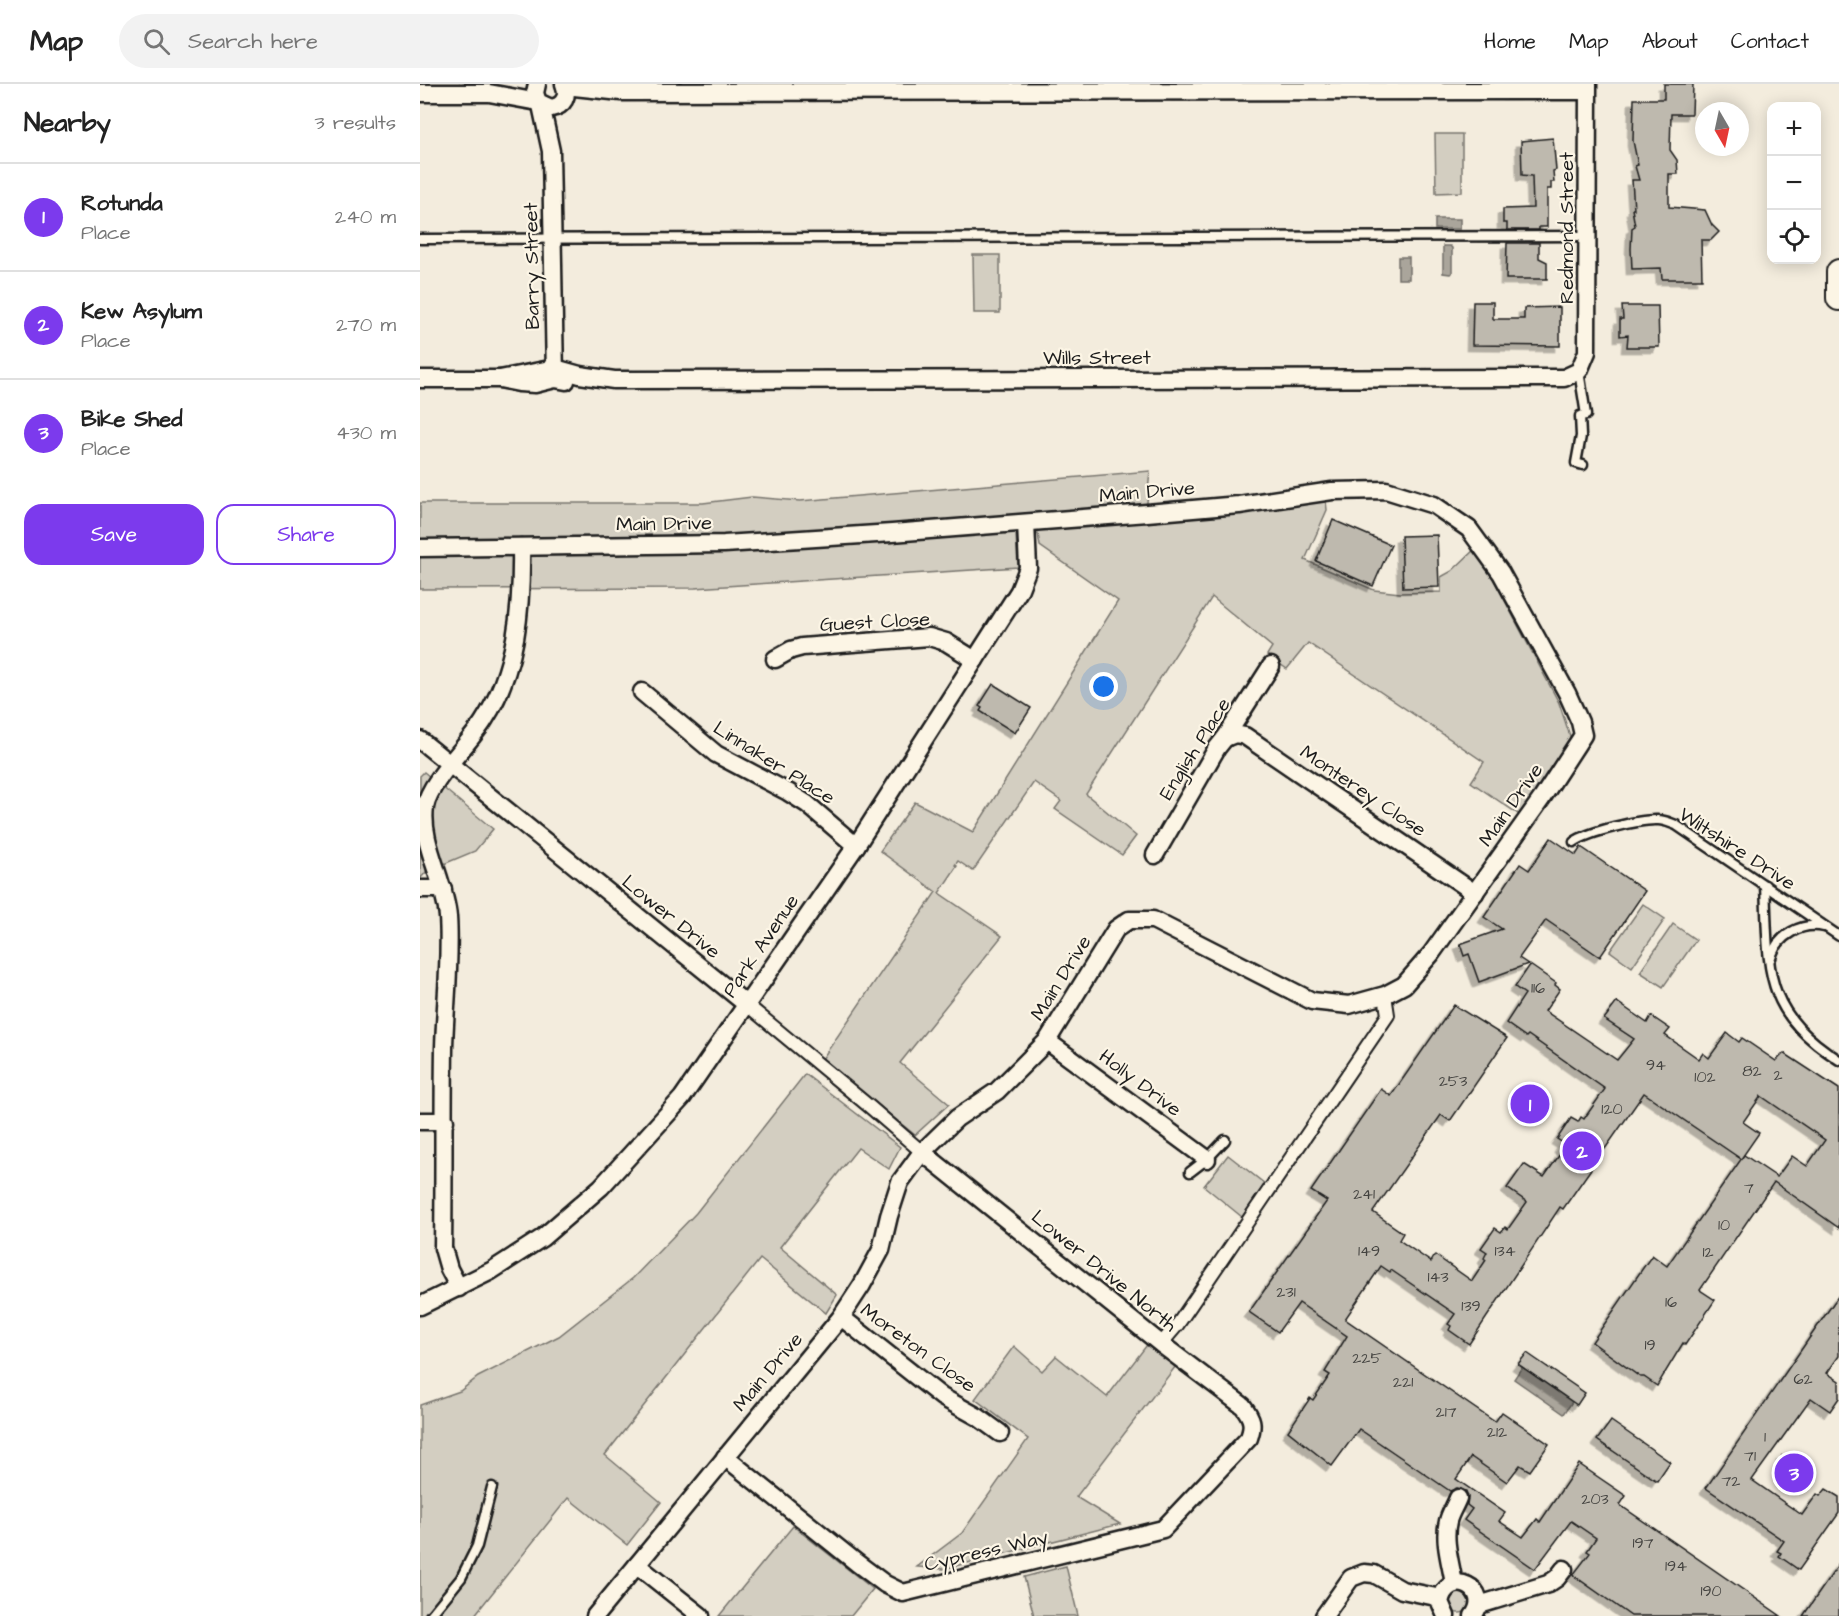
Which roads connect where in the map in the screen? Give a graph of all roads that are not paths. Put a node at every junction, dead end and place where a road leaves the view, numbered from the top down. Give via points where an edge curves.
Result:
1 (535, 84) edge
2 (1588, 87) edge
3 (420, 93) edge
4 (489, 93) junction
5 (563, 94) edge
6 (540, 104) junction
7 (551, 151) junction
8 (1587, 236) junction
9 (420, 239) edge
10 (552, 239) junction
11 (1839, 272) edge
12 (1839, 298) edge
13 (1579, 371) junction
14 (555, 374) junction
15 (420, 379) edge
16 (1583, 465) dead end
17 (1026, 523) junction
18 (420, 548) edge
19 (521, 548) junction
20 (775, 659) dead end
21 (975, 660) junction
22 (1271, 666) dead end
23 (642, 692) dead end
24 (1225, 738) junction
25 (420, 740) edge
26 (450, 765) junction
27 (1574, 842) dead end
28 (856, 846) junction
29 (1155, 855) dead end
30 (1765, 885) junction
31 (443, 888) junction
32 (420, 889) edge
33 (1475, 893) junction
34 (1827, 928) junction
35 (1839, 936) edge
36 (1770, 973) junction
37 (1385, 995) junction
38 (746, 1004) junction
39 (1047, 1041) junction
40 (1839, 1060) edge
41 (420, 1121) edge
42 (445, 1121) junction
43 (1225, 1140) dead end
44 (922, 1152) junction
45 (1207, 1159) junction
46 (1190, 1172) dead end
47 (459, 1288) junction
48 (420, 1306) edge
49 (841, 1317) junction
50 (1161, 1344) junction
51 (1253, 1427) joint
52 (1000, 1433) dead end
53 (725, 1457) junction
54 (492, 1486) dead end
55 (1458, 1498) dead end
56 (637, 1565) junction
57 (1564, 1569) dead end
58 (1455, 1584) junction
59 (1441, 1598) junction
60 (1476, 1610) edge
61 (430, 1616) edge
62 (595, 1616) edge
63 (701, 1616) edge
64 (1324, 1616) edge
65 (1446, 1616) edge

1 - 4 street
1 - 6 street, Barry Street
2 - 5 street
2 - 8 street, Redmond Street
3 - 4 street
4 - 6 street
5 - 6 street via 551,108
5 - 7 street, Barry Street
6 - 7 street, Barry Street
7 - 10 street, Barry Street
8 - 10 lane
8 - 13 street, Redmond Street via 1587,352
9 - 10 lane
10 - 14 street, Barry Street
11 - 12 main road
13 - 14 street, Wills Street via 1552,379 583,383
13 - 16 lane via 1586,415 1580,416 1576,463
14 - 15 street, Wills Street via 535,384 500,379
17 - 19 street, Main Drive via 724,544
17 - 21 street, Park Avenue via 1027,574
17 - 33 street, Main Drive via 1239,504 1332,491 1386,490 1434,505 1469,529 1506,583 1567,693 1583,735
18 - 19 street, Main Drive
19 - 26 street via 518,625 507,670 484,720
20 - 21 street, Guest Close via 802,647 929,638 946,642
21 - 28 street, Park Avenue
22 - 24 street, English Place
23 - 28 street, Linnaker Place via 716,754 807,804
24 - 29 street, English Place
24 - 33 street, Monterey Close via 1245,736
25 - 26 street, Lower Drive
26 - 31 street via 429,795 424,811 425,834
26 - 38 street, Lower Drive
27 - 30 lane, Wiltshire Drive via 1589,834 1649,820 1667,821
28 - 38 street, Park Avenue
30 - 34 lane, Wiltshire Drive
30 - 36 lane
31 - 32 street
31 - 42 street via 448,930
33 - 37 street, Main Drive via 1404,985
34 - 35 lane, Wiltshire Drive
34 - 36 lane via 1809,925 1783,938 1774,949
36 - 40 lane via 1778,997 1795,1025
37 - 39 street, Main Drive via 1349,1005 1312,1001 1153,920 1129,920 1116,930
37 - 50 street via 1388,1015
38 - 44 street, Lower Drive
38 - 47 street, Park Avenue via 682,1098 601,1187 542,1238
39 - 44 street, Main Drive via 997,1091 957,1118
39 - 45 street, Holly Drive
41 - 42 street
42 - 47 street via 443,1248
43 - 45 lane
44 - 49 street, Main Drive via 900,1182 881,1250
44 - 50 street, Lower Drive North
45 - 46 lane
47 - 48 street, Park Avenue
49 - 52 street, Moreton Close via 942,1397
49 - 53 street, Main Drive
50 - 51 street, Lower Drive North via 1243,1406
51 - 53 street, Cypress Way via 1249,1438 1163,1529 903,1593 857,1563
53 - 56 street, Main Drive
54 - 61 lane via 477,1546 461,1578
55 - 58 street via 1448,1532
56 - 62 street, Main Drive
56 - 63 street
57 - 60 street via 1548,1584
58 - 59 street
58 - 60 street via 1467,1585 1478,1595
59 - 64 street via 1402,1590 1374,1574 1364,1573 1351,1578
59 - 65 street

